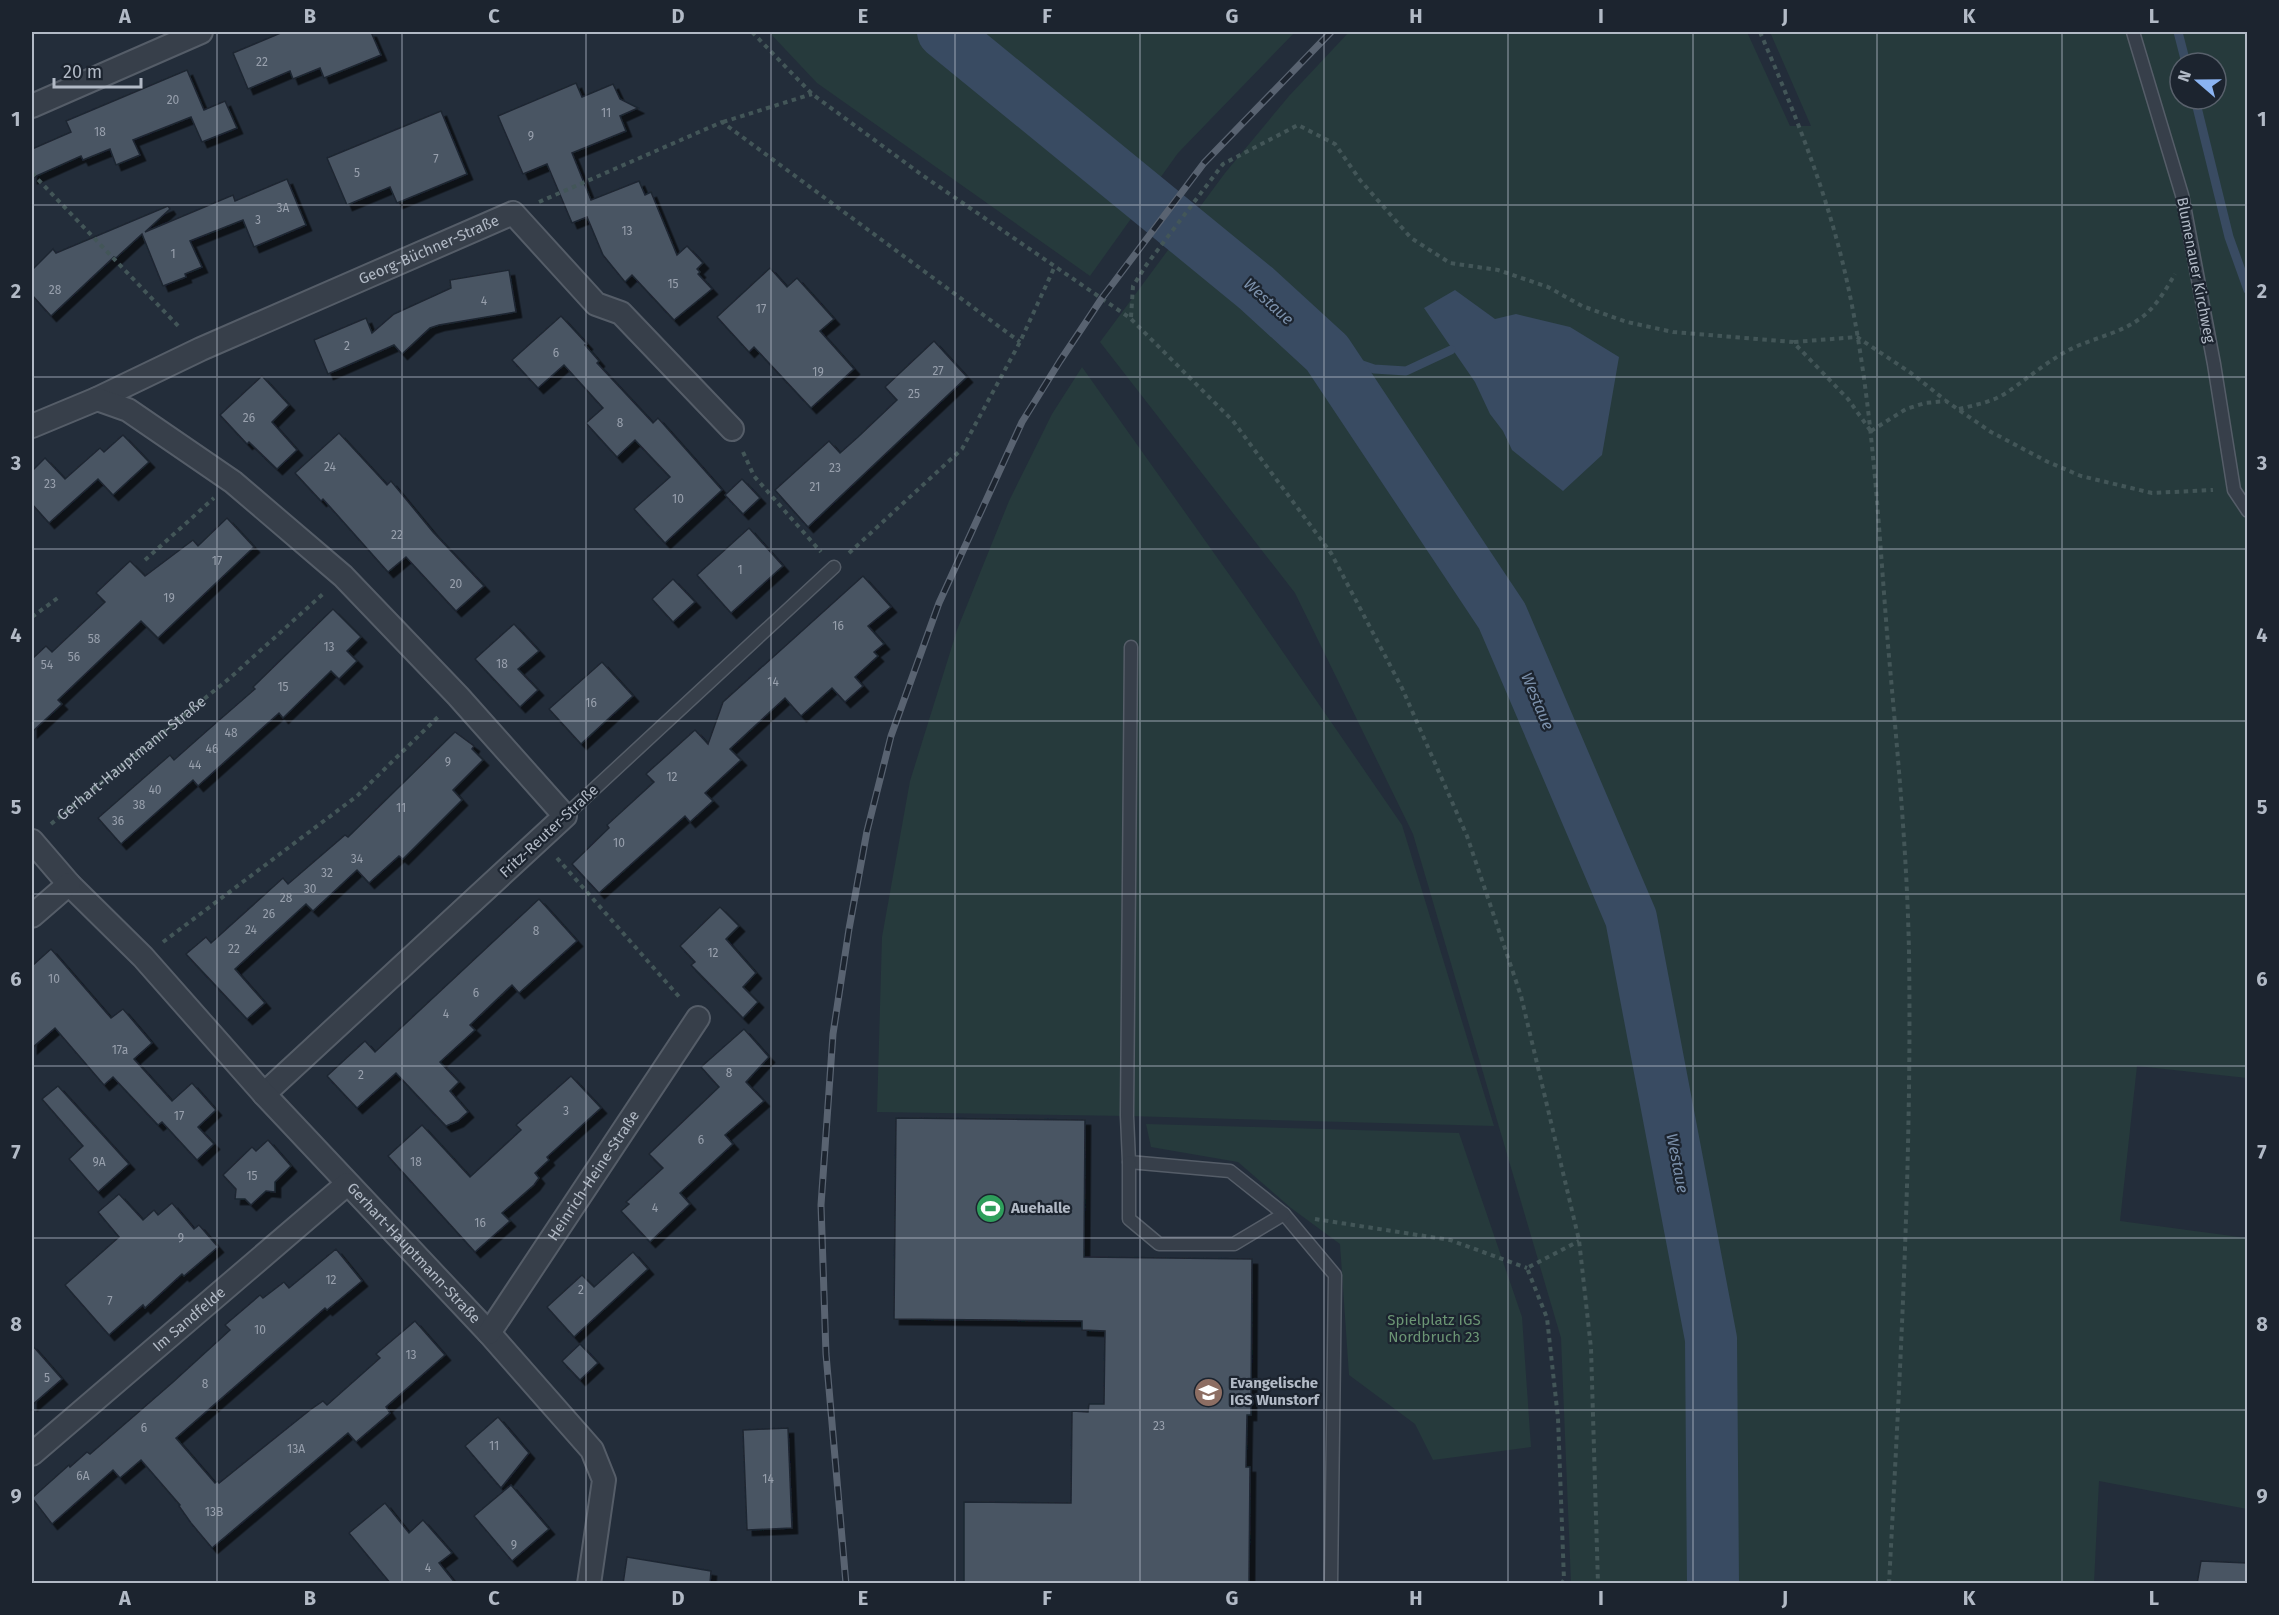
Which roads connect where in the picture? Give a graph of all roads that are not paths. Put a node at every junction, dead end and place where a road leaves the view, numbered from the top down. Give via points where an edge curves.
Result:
1 (201, 32) edge
2 (2133, 32) edge
3 (32, 106) edge
4 (97, 399) junction
5 (32, 426) edge
6 (732, 429) road end
7 (2247, 511) edge
8 (834, 567) road end
9 (1131, 647) dead end
10 (565, 816) junction
11 (32, 841) edge
12 (69, 884) junction
13 (32, 916) edge
14 (698, 1017) road end
15 (264, 1094) junction
16 (1129, 1162) junction
17 (347, 1184) junction
18 (1284, 1214) junction
19 (489, 1334) junction
20 (32, 1454) edge
21 (589, 1584) edge
22 (1331, 1584) edge

1 - 3 street
2 - 7 lane, Blumenauer Kirchweg via 2182,195 2234,490
4 - 5 street, Georg-Büchner-Straße
4 - 6 street, Georg-Büchner-Straße via 201,349 513,213 596,304 621,313
4 - 10 street via 128,410 233,482 343,576
8 - 10 lane, Fritz-Reuter-Straße
9 - 16 lane via 1126,1116
10 - 15 street, Fritz-Reuter-Straße
11 - 12 street, Gerhart-Hauptmann-Straße
12 - 13 street
12 - 15 street, Gerhart-Hauptmann-Straße via 144,957
14 - 19 street, Heinrich-Heine-Straße
15 - 17 street, Gerhart-Hauptmann-Straße
16 - 18 lane via 1230,1171
16 - 18 lane via 1129,1219 1159,1244 1234,1244
17 - 19 street, Gerhart-Hauptmann-Straße
17 - 20 street, Im Sandfelde
18 - 22 lane via 1335,1275
19 - 21 street, Gerhart-Hauptmann-Straße via 592,1450 604,1480

